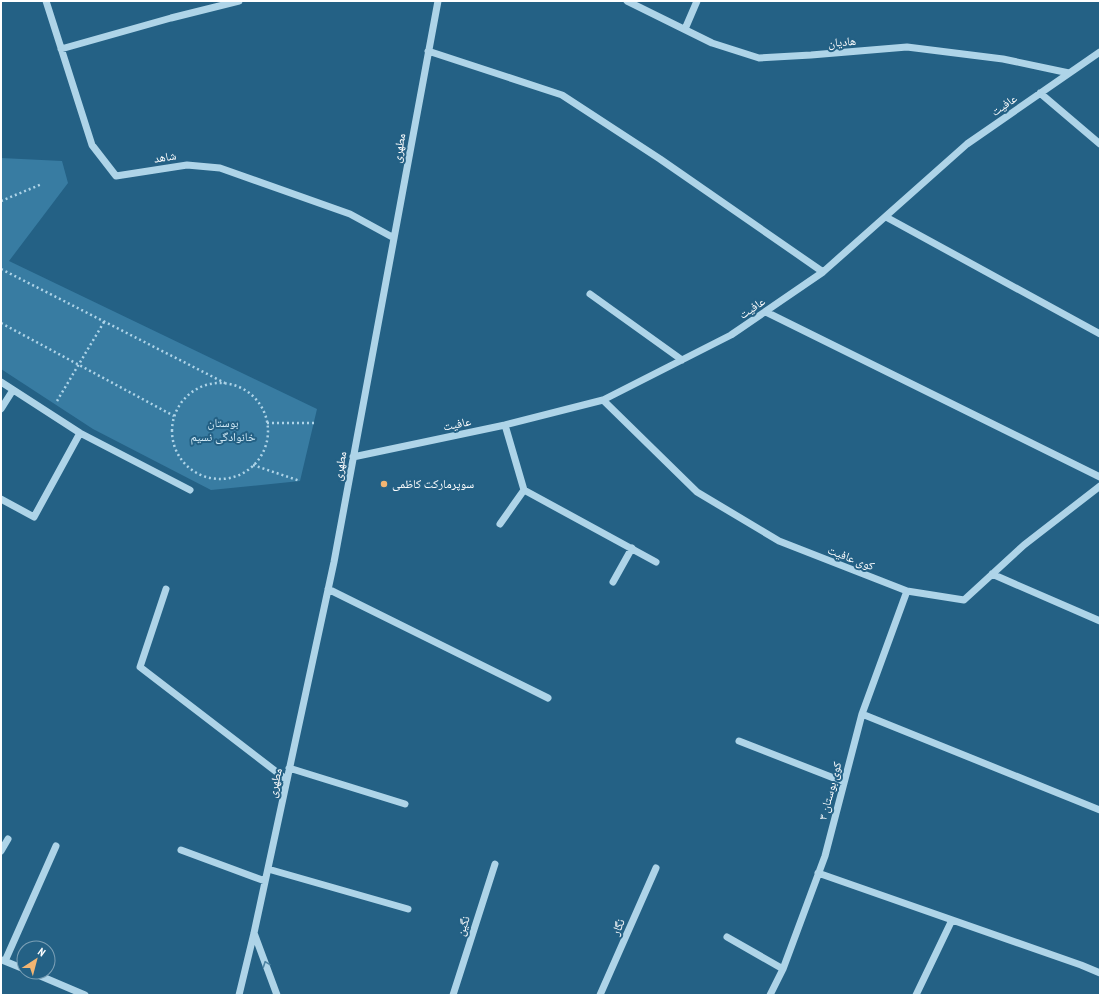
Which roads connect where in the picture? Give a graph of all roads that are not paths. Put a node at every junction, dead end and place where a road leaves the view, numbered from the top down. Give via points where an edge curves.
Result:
1 (46, 1) edge
2 (239, 1) edge
3 (438, 1) edge
4 (626, 1) edge
5 (697, 1) edge
6 (685, 29) junction
7 (61, 49) junction
8 (428, 51) junction
9 (1100, 52) edge
10 (1069, 73) junction
11 (1040, 93) junction
12 (1100, 144) edge
13 (886, 217) junction
14 (394, 238) junction
15 (823, 272) junction
16 (590, 294) dead end
17 (766, 312) junction
18 (1100, 334) edge
19 (682, 360) junction
20 (1, 382) edge
21 (13, 390) junction
22 (603, 400) junction
23 (1, 408) edge
24 (505, 426) junction
25 (80, 433) junction
26 (353, 458) junction
27 (1100, 477) edge
28 (1100, 486) edge
29 (190, 490) dead end
30 (524, 490) junction
31 (1, 499) edge
32 (500, 524) dead end
33 (632, 548) junction
34 (656, 562) dead end
35 (992, 574) junction
36 (613, 582) dead end
37 (166, 589) dead end
38 (328, 589) junction
39 (907, 591) junction
40 (1100, 622) edge
41 (548, 698) dead end
42 (862, 714) junction
43 (739, 741) dead end
44 (289, 768) junction
45 (287, 780) junction
46 (844, 782) junction
47 (406, 804) dead end
48 (1100, 810) edge
49 (8, 839) dead end
50 (56, 846) dead end
51 (181, 850) dead end
52 (1, 851) edge
53 (495, 864) dead end
54 (656, 868) dead end
55 (268, 869) junction
56 (818, 873) junction
57 (265, 881) junction
58 (408, 909) dead end
59 (952, 920) junction
60 (254, 933) junction
61 (727, 937) dead end
62 (3, 960) edge
63 (16, 966) edge
64 (783, 969) junction
65 (1100, 973) edge
66 (50, 980) edge
67 (85, 995) edge
68 (239, 995) edge
69 (277, 995) edge
70 (453, 995) edge
71 (600, 995) edge
72 (770, 995) edge
73 (916, 995) edge

1 - 7 street, شاهد
2 - 7 street
3 - 8 street, مطهری
4 - 6 street, هادیان
5 - 6 street
6 - 10 street, هادیان via 712,43 759,58 907,47 1003,59
7 - 14 street, شاهد via 92,145 116,176 188,165 220,168 350,214
8 - 14 street, مطهری
8 - 15 street via 562,95 660,159
9 - 10 street, عافیت
10 - 11 street, عافیت
11 - 12 street
11 - 13 street, عافیت via 967,144
13 - 15 street, عافیت
13 - 18 street
14 - 26 street, مطهری
15 - 17 street, عافیت
16 - 19 street
17 - 19 street, عافیت via 731,335
17 - 27 street
19 - 22 street, عافیت
20 - 21 street
21 - 23 street
21 - 25 street
22 - 24 street, عافیت
22 - 39 street, کوی عافیت via 697,492 779,541
24 - 26 street, عافیت
24 - 30 street
25 - 29 street
25 - 31 street via 34,517
26 - 38 street, مطهری
28 - 35 street, کوی عافیت via 1024,545
30 - 32 street
30 - 33 street
33 - 34 street
33 - 36 street
35 - 39 street, کوی عافیت via 964,600
35 - 40 street
37 - 45 street via 140,667
38 - 41 street
38 - 44 street, مطهری
39 - 42 street, کوی بوستان ۳
42 - 46 street, کوی بوستان ۳
42 - 48 street
43 - 46 street
44 - 45 street, مطهری
44 - 47 street
45 - 55 street, مطهری
46 - 56 street, کوی بوستان ۳ via 825,856
49 - 52 street
50 - 62 street
51 - 57 street
53 - 70 street, نگین
54 - 71 street, نگار
55 - 57 street, مطهری
55 - 58 street
56 - 59 street
56 - 64 street, کوی بوستان ۳
57 - 60 street, مطهری
59 - 65 street
59 - 73 street
60 - 68 street, مطهری
69 -> 60 street
61 - 64 street
62 - 63 street
64 - 72 street, کوی بوستان ۳
66 - 67 street

